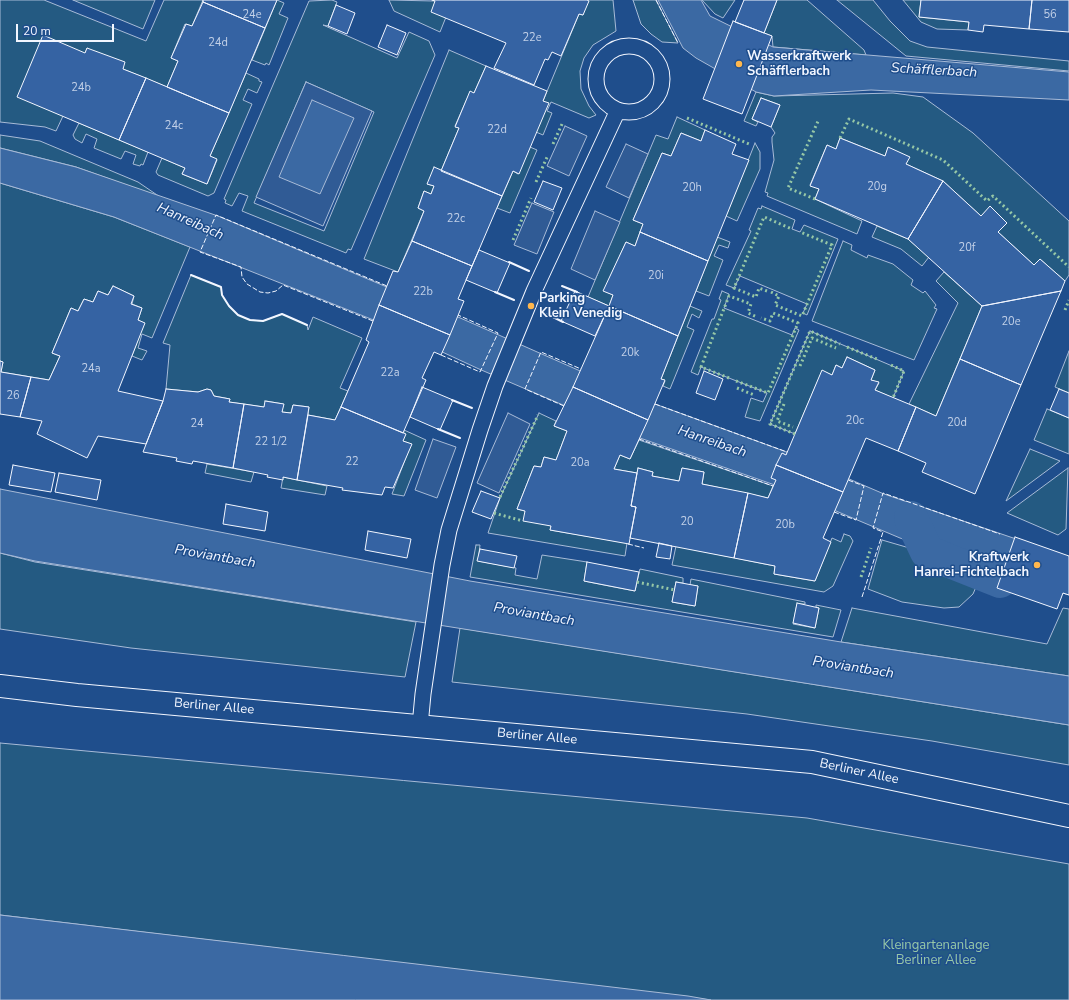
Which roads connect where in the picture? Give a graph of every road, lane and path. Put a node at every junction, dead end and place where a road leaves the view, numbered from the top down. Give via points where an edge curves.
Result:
1 (618, 110) junction
2 (0, 686) edge
3 (420, 726) junction
4 (1069, 816) edge

1 - 1 lane via 634,112 645,108 654,101 660,91 663,81 662,70 651,53 642,48 621,46 611,50 602,58 597,68 595,80 598,91 603,100
1 - 3 lane via 534,292 480,430 449,530 424,685
2 - 3 main road, Berliner Allee
3 - 4 main road, Berliner Allee via 812,762

